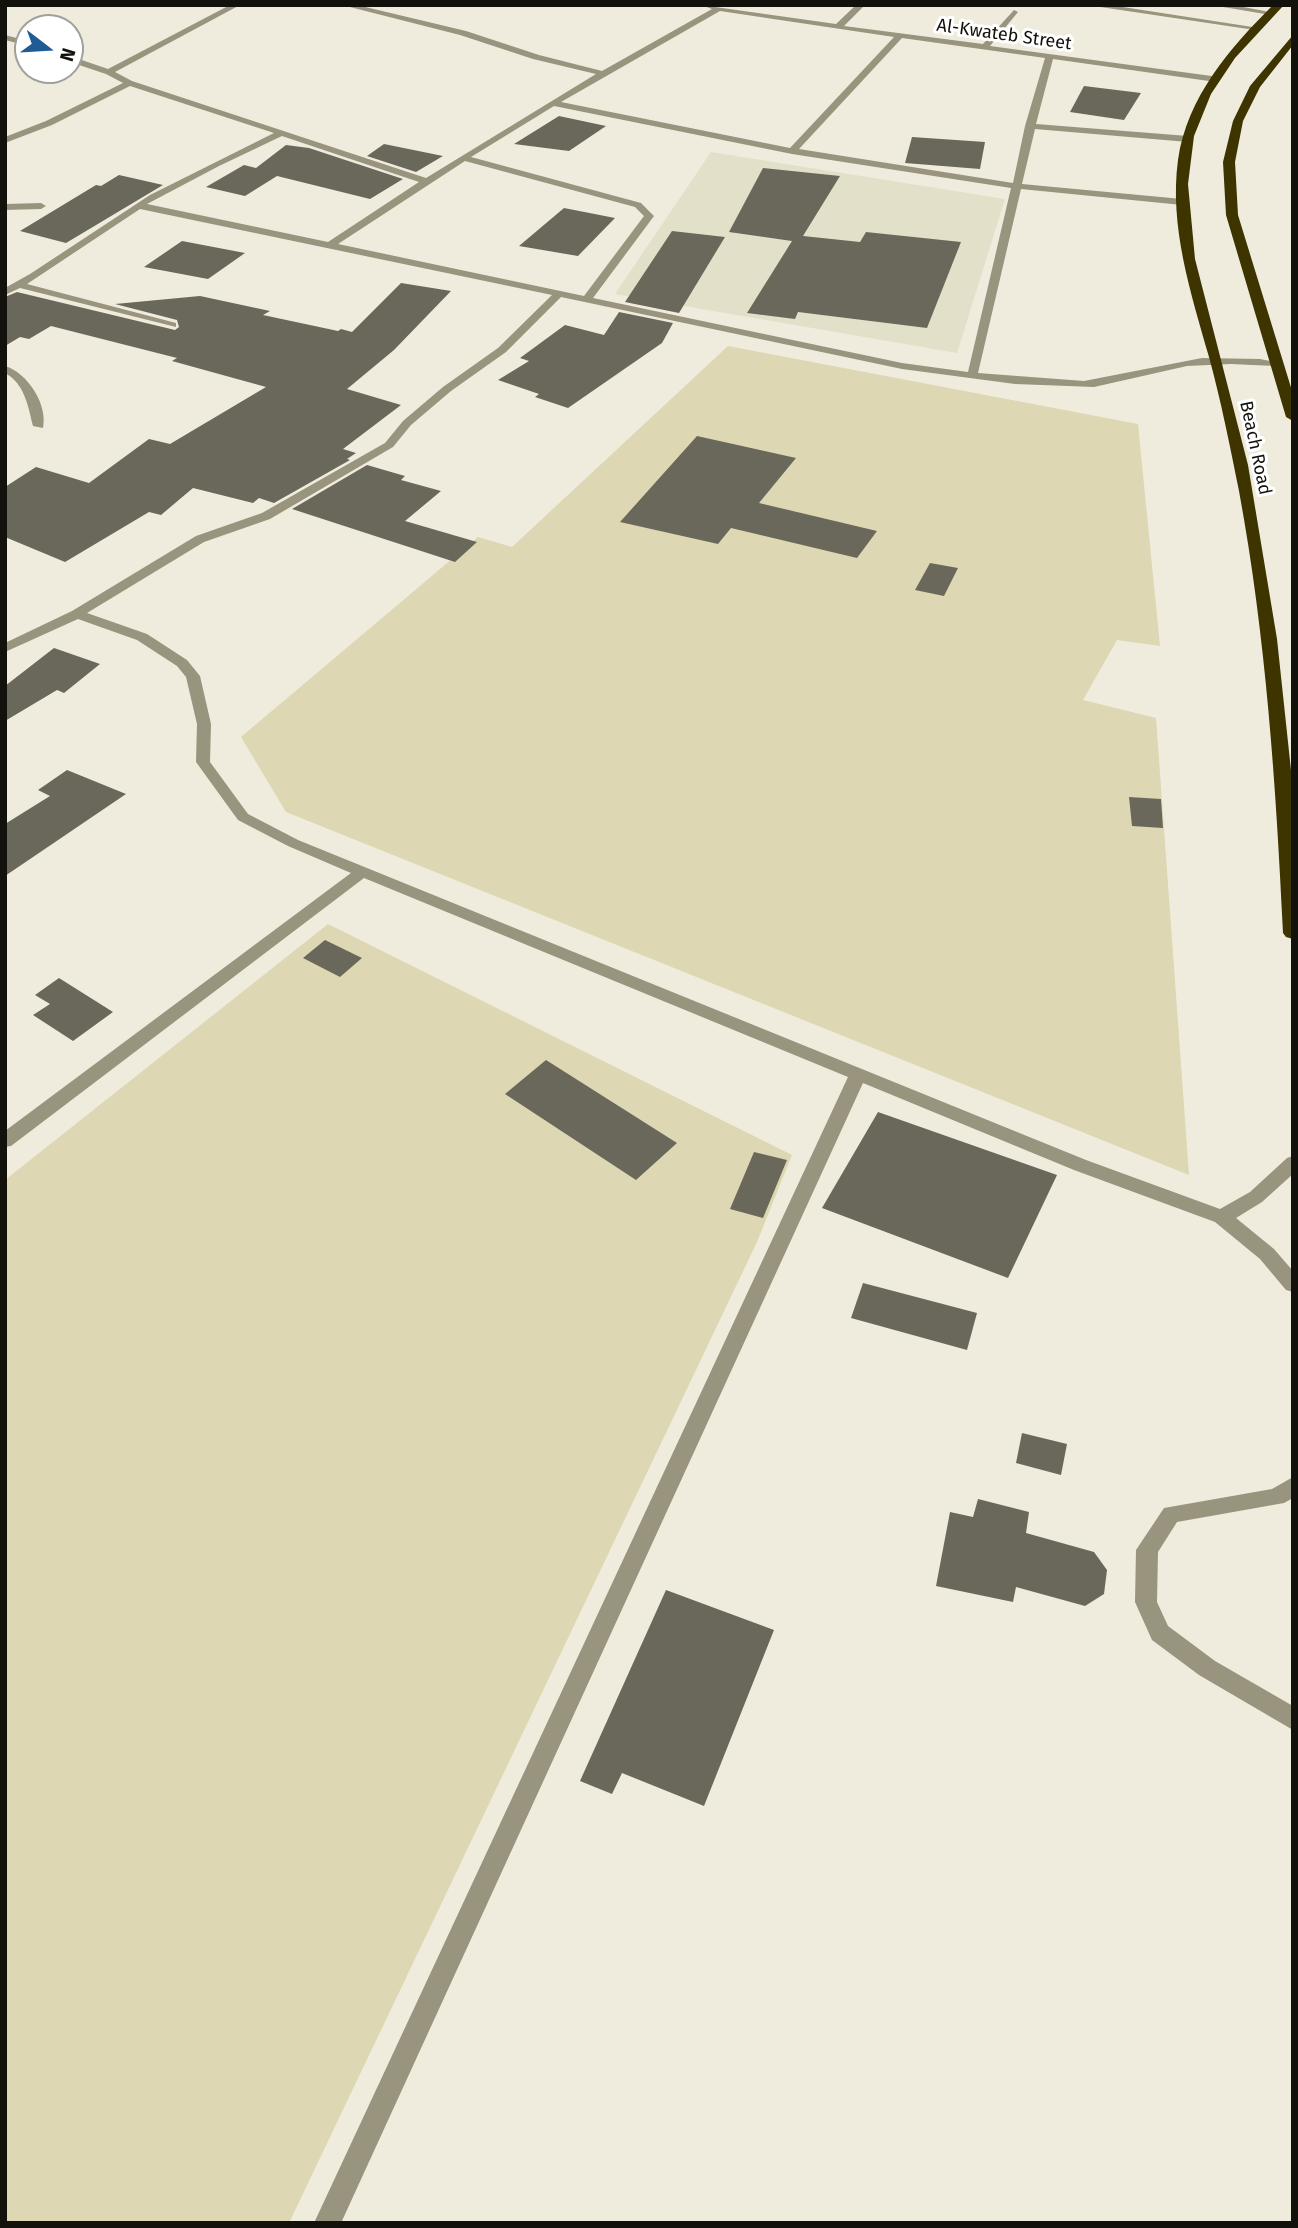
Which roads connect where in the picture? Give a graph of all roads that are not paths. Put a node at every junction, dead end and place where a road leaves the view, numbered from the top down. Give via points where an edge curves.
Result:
1 (236, 5) edge
2 (346, 5) edge
3 (705, 5) edge
4 (861, 5) edge
5 (1091, 5) edge
6 (1215, 5) edge
7 (718, 9) junction
8 (1275, 9) edge
9 (1014, 12) dead end
10 (838, 27) junction
11 (1255, 28) junction
12 (900, 36) junction
13 (1293, 38) edge
14 (984, 48) junction
15 (1049, 57) junction
16 (84, 64) edge
17 (109, 72) junction
18 (601, 73) junction
19 (1216, 79) junction
20 (129, 83) junction
21 (552, 103) junction
22 (1029, 126) junction
23 (280, 134) junction
24 (1188, 139) junction
25 (5, 140) edge
26 (793, 151) junction
27 (465, 158) junction
28 (424, 180) junction
29 (1015, 186) junction
30 (1182, 202) junction
31 (141, 205) junction
32 (41, 206) dead end
33 (5, 207) edge
34 (331, 245) junction
35 (5, 281) edge
36 (20, 285) junction
37 (5, 292) edge
38 (560, 293) junction
39 (587, 299) junction
40 (172, 325) dead end
41 (1216, 359) junction
42 (1275, 363) junction
43 (5, 369) edge
44 (972, 376) junction
45 (1293, 417) edge
46 (39, 426) dead end
47 (76, 614) junction
48 (5, 648) edge
49 (362, 872) junction
50 (1293, 933) edge
51 (858, 1075) junction
52 (5, 1141) edge
53 (1293, 1163) edge
54 (1222, 1217) junction
55 (1293, 1285) edge
56 (1293, 1486) edge
57 (1293, 1719) edge
58 (327, 2223) edge

1 - 17 street
2 - 18 street
3 - 7 street, Al-Kwateb Street
4 - 10 street
5 - 11 street
6 - 8 street
7 - 10 street, Al-Kwateb Street
7 - 18 street
8 - 11 highway, Beach Road
9 - 14 street
10 - 12 street, Al-Kwateb Street
11 - 19 highway, Beach Road
12 - 14 street, Al-Kwateb Street
12 - 26 street
13 - 42 highway, Beach Road via 1255,86 1238,121 1229,162 1232,215
14 - 15 street, Al-Kwateb Street
15 - 19 street, Al-Kwateb Street
15 - 22 street
16 - 17 street
17 - 20 street
18 - 21 street
19 - 24 highway, Beach Road via 1193,114
20 - 23 street
20 - 25 street
21 - 26 street
21 - 27 street
22 - 24 street
22 - 29 street
23 - 28 street
23 - 31 street via 197,172
24 - 30 highway, Beach Road
26 - 29 street
27 - 28 street
27 - 39 street via 638,205 647,212 649,216
28 - 34 street
29 - 30 street
29 - 44 street
30 - 41 highway, Beach Road via 1190,271
31 - 34 street
31 - 36 street
32 - 33 street
34 - 38 street
35 - 36 street
36 - 37 street
36 - 40 street
38 - 39 street
38 - 47 street via 502,350 447,389 389,444 266,516 200,539
39 - 44 street via 902,366
41 - 42 street
41 - 44 street via 1085,384
41 - 50 highway, Beach Road via 1264,591 1286,799
42 - 45 highway, Beach Road
43 - 46 street via 29,388
47 - 48 street
47 - 49 street via 142,637 182,663 193,676 204,724 202,762 243,817
49 - 51 street
49 - 52 street
51 - 54 street
51 - 58 street
53 - 54 street via 1256,1197
54 - 55 street via 1267,1254
56 - 57 street via 1277,1497 1171,1514 1147,1550 1146,1602 1160,1633 1207,1668

